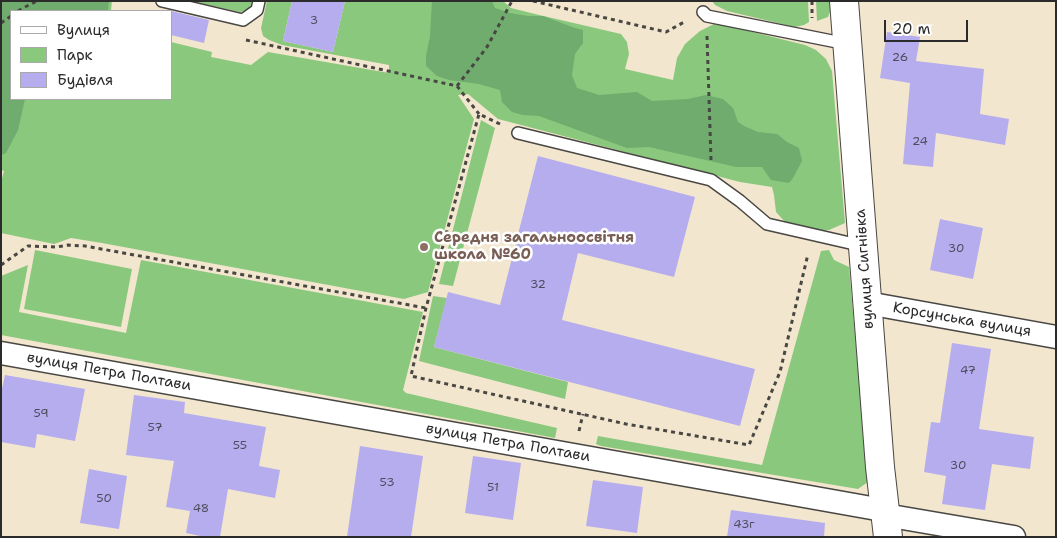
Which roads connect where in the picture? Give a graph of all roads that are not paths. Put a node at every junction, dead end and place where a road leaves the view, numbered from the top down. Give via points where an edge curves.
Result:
1 (162, 1) edge
2 (259, 1) edge
3 (844, 1) edge
4 (705, 14) road end
5 (847, 44) junction
6 (518, 133) road end
7 (863, 246) junction
8 (868, 303) junction
9 (1056, 337) edge
10 (1, 353) edge
11 (887, 526) edge
12 (1014, 537) edge

1 - 2 lane via 243,20 257,10
3 - 5 street, вулиця Сигнівка
4 - 5 lane
5 - 7 street, вулиця Сигнівка
6 - 7 lane via 711,180 767,224
7 - 8 street, вулиця Сигнівка
8 - 9 street, Корсунська вулиця
8 - 11 street, вулиця Сигнівка
10 - 11 street, вулиця Петра Полтави via 877,509
11 - 12 street, вулиця Петра Полтави

